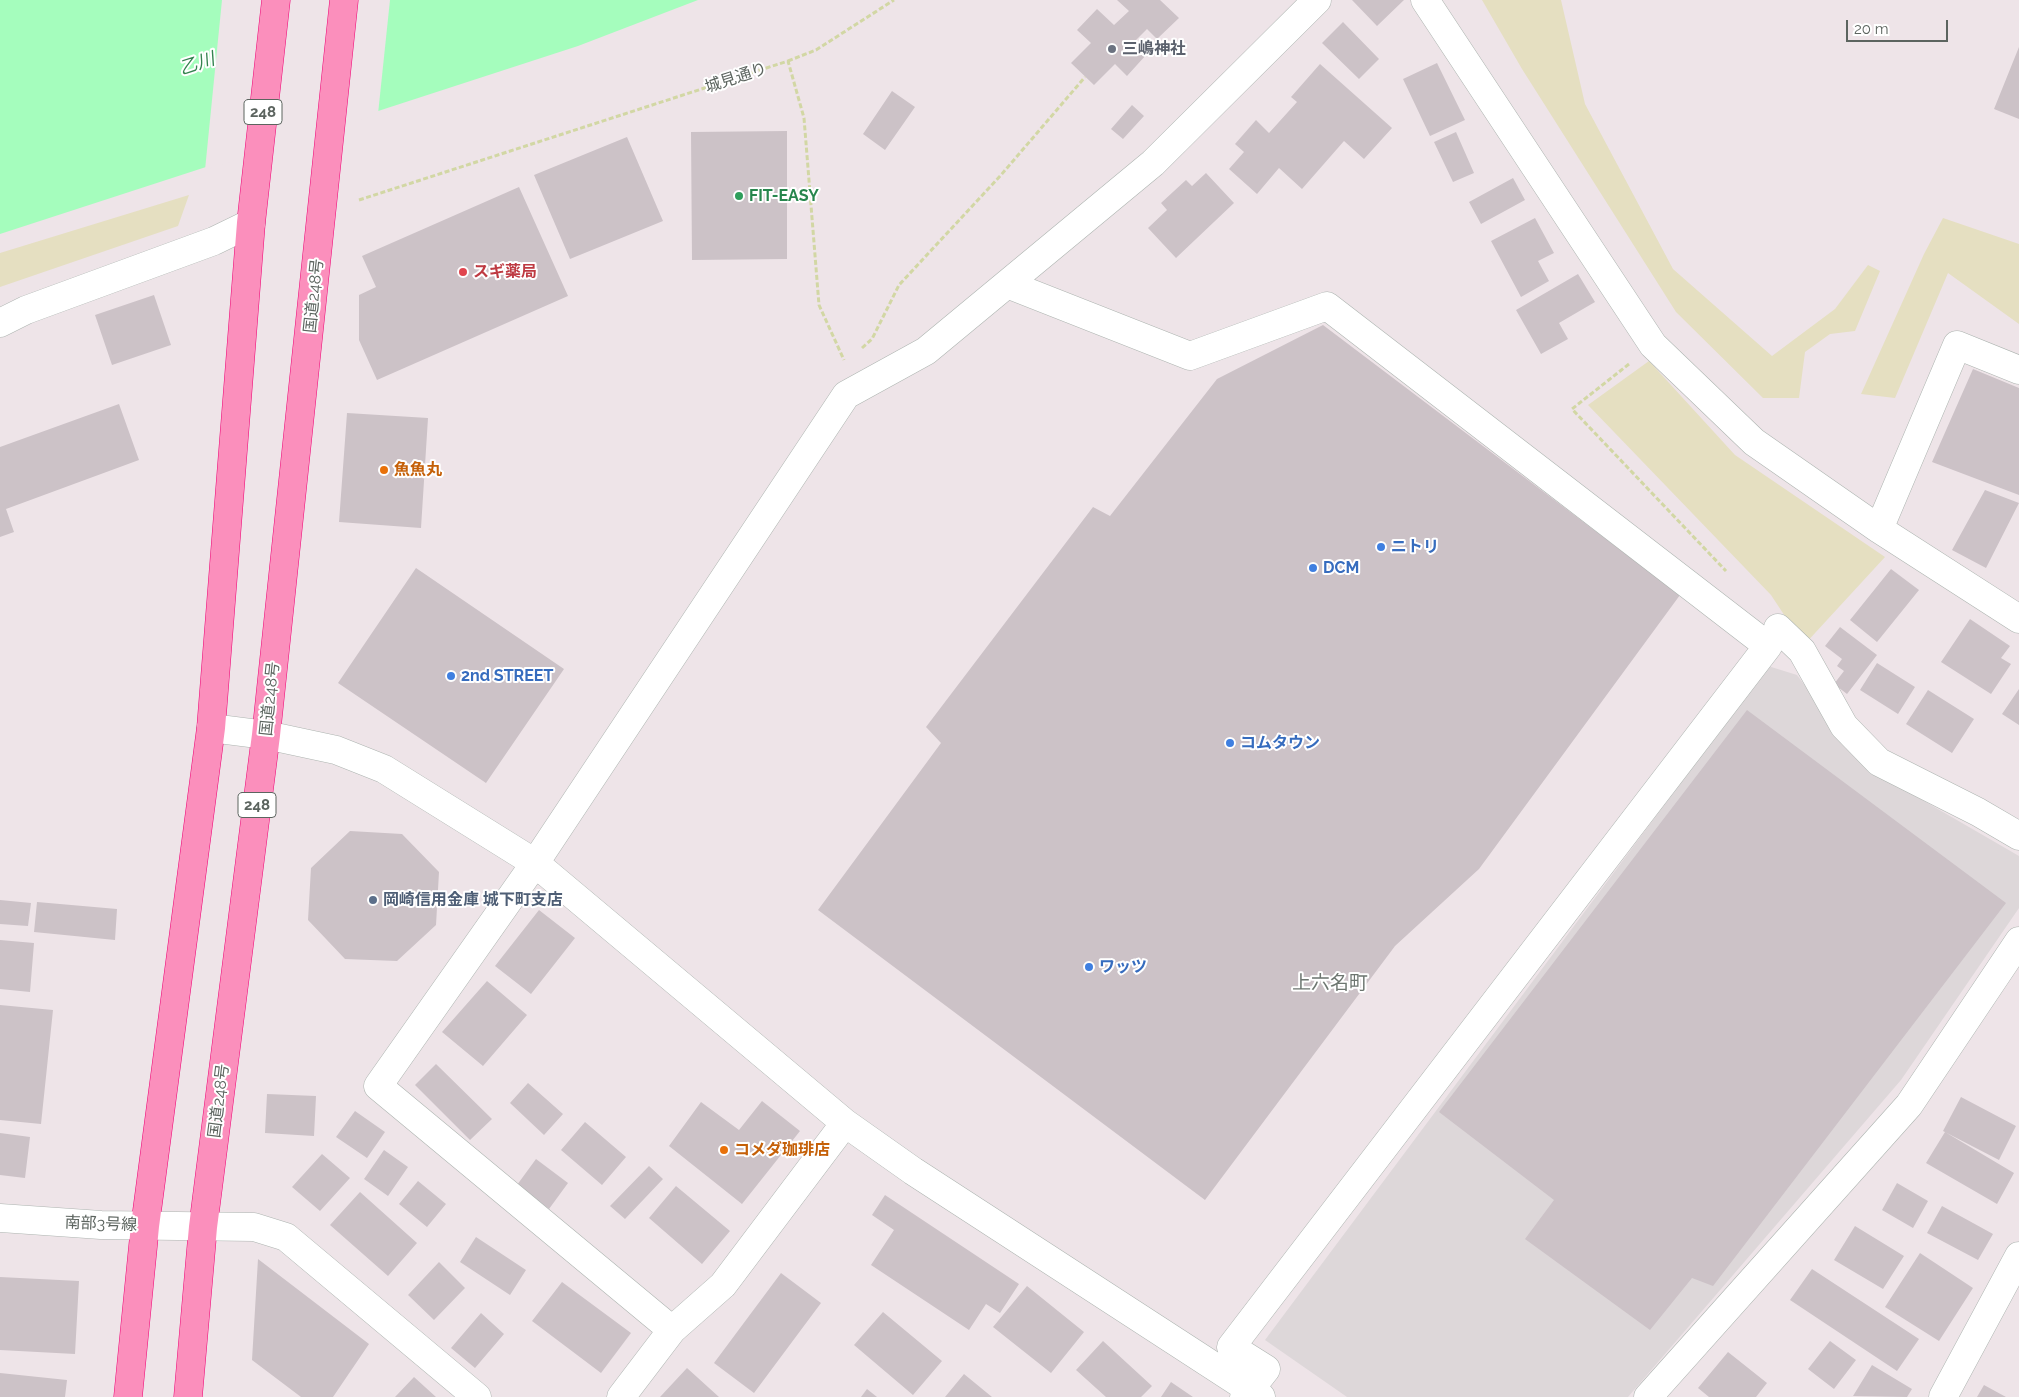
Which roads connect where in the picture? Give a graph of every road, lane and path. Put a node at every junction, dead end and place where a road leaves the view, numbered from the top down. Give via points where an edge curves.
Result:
1 (276, 0) edge
2 (344, 0) edge
3 (894, 0) edge
4 (1318, 0) edge
5 (1426, 0) edge
6 (788, 61) junction
7 (1085, 77) dead end
8 (359, 200) dead end
9 (251, 223) junction
10 (1008, 284) junction
11 (0, 323) edge
12 (1654, 345) junction
13 (859, 351) dead end
14 (852, 358) dead end
15 (2019, 370) edge
16 (1879, 529) junction
17 (1730, 575) dead end
18 (2019, 619) edge
19 (1778, 628) dead end
20 (211, 728) junction
21 (266, 735) junction
22 (2019, 836) edge
23 (535, 863) junction
24 (2019, 941) edge
25 (845, 1123) junction
26 (0, 1218) edge
27 (145, 1226) junction
28 (203, 1227) junction
29 (2019, 1256) edge
30 (672, 1330) junction
31 (1252, 1395) edge
32 (128, 1397) edge
33 (188, 1397) edge
34 (477, 1397) edge
35 (621, 1397) edge
36 (1648, 1397) edge
37 (1943, 1397) edge

1 - 9 highway, 248
2 - 21 highway, 国道248号 / 248
3 - 6 path via 816,50
4 - 10 street via 1153,163
5 - 12 street
6 - 8 path, 城見通り
6 - 14 path, 城見通り via 804,118 819,305 846,364
7 - 13 path via 1001,175 899,285 872,339
9 - 11 street via 214,241 26,310
9 - 20 highway, 248
10 - 23 street via 926,351 846,395
10 - 31 street via 1190,356 1327,306 1768,646 1231,1347 1266,1369
12 - 16 street via 1754,442
12 - 17 path via 1572,409
15 - 16 street via 1957,345
16 - 18 street
19 - 22 street via 1802,651 1844,726 1879,762
20 - 21 street
20 - 27 highway, 248
21 - 23 street via 336,750 384,769
21 - 28 highway, 国道248号 / 248
23 - 25 street
23 - 30 street via 378,1086
24 - 36 street via 1909,1105
25 - 30 street via 723,1285
25 - 31 street
26 - 27 street, 南部3号線
27 - 28 street, 南部3号線
27 - 32 highway, 248
28 - 33 highway, 国道248号 / 248
28 - 34 street, 南部3号線 via 254,1227 286,1237
29 - 37 street
30 - 35 street

